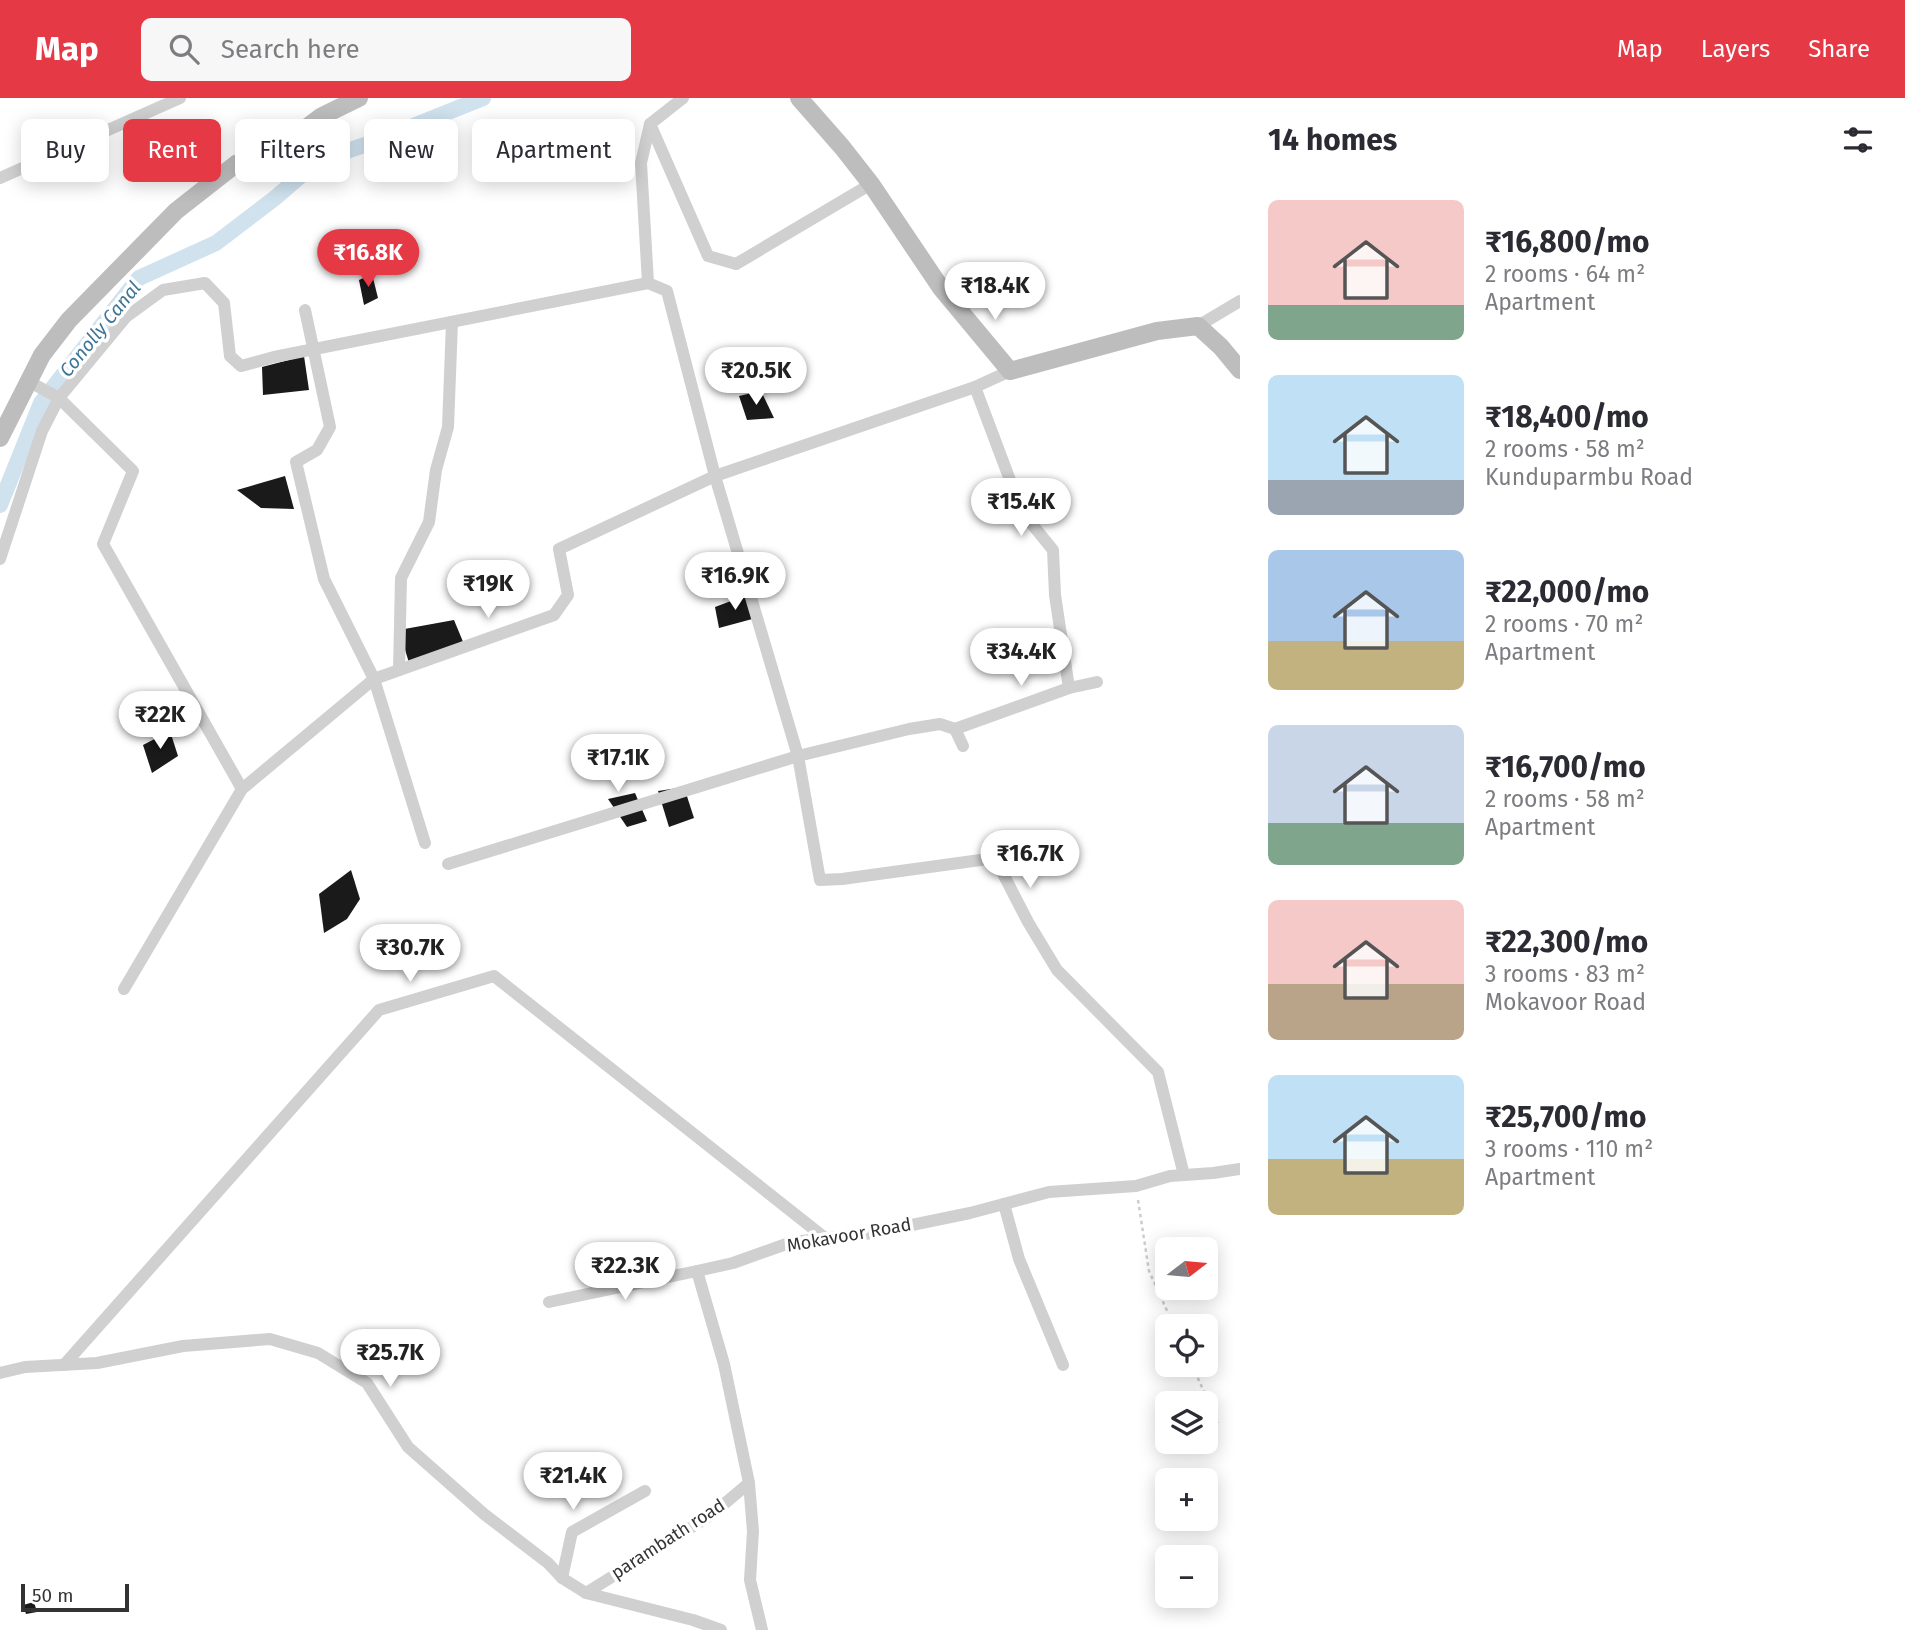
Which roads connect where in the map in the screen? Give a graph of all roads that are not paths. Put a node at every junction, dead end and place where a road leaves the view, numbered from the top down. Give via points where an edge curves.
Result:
1 (180, 98) edge
2 (359, 98) edge
3 (682, 98) edge
4 (799, 98) edge
5 (650, 124) junction
6 (0, 178) edge
7 (871, 184) junction
8 (648, 283) junction
9 (1240, 301) edge
10 (305, 310) dead end
11 (452, 322) junction
12 (1198, 326) junction
13 (313, 349) junction
14 (1240, 370) edge
15 (1010, 371) junction
16 (28, 381) junction
17 (975, 387) junction
18 (60, 398) junction
19 (0, 438) edge
20 (715, 476) junction
21 (0, 559) edge
22 (398, 670) junction
23 (374, 679) junction
24 (1097, 682) dead end
25 (1069, 688) junction
26 (955, 729) junction
27 (963, 746) dead end
28 (798, 756) junction
29 (242, 789) junction
30 (425, 843) dead end
31 (448, 864) dead end
32 (124, 989) dead end
33 (1240, 1169) edge
34 (1184, 1175) junction
35 (1004, 1204) junction
36 (825, 1238) junction
37 (697, 1271) junction
38 (548, 1302) dead end
39 (64, 1365) junction
40 (1063, 1365) dead end
41 (0, 1373) edge
42 (749, 1483) junction
43 (645, 1491) dead end
44 (562, 1578) junction
45 (586, 1593) junction
46 (721, 1630) edge
47 (762, 1630) edge

1 - 6 street
2 - 16 main road via 322,116 282,146 236,164 176,211 69,320
3 - 5 street
4 - 7 main road
5 - 7 street via 708,256 736,264
5 - 8 street via 641,163
7 - 15 main road via 941,288
8 - 11 street
8 - 20 street via 667,291
9 - 12 street
10 - 13 street
11 - 13 street
11 - 22 street via 448,427 429,522 401,578
12 - 14 main road
12 - 15 main road via 1157,331
13 - 18 street via 241,366 230,356 224,303 205,283 163,290 126,317
13 - 23 street via 330,427 317,450 296,462 324,579
15 - 17 street
16 - 18 street
16 - 19 main road
17 - 20 street
17 - 25 street via 1021,512 1053,550
18 - 21 street via 42,431
18 - 29 street via 133,471 103,544
20 - 22 street via 559,549 568,595 554,615
20 - 28 street
22 - 23 street
23 - 29 street
23 - 30 street
24 - 25 street
25 - 26 street
26 - 27 street
26 - 28 street via 940,724 909,729
28 - 31 street
28 - 34 street via 820,880 995,859 1058,970 1158,1072
29 - 32 street
33 - 34 street, Mokavoor Road
34 - 35 street, Mokavoor Road via 1136,1186 1049,1192
35 - 36 street, Mokavoor Road via 873,1233
35 - 40 street via 1019,1259
36 - 37 street, Mokavoor Road via 792,1242
36 - 39 street via 494,976 379,1010
37 - 38 street, Mokavoor Road
37 - 42 street via 724,1364
39 - 41 street
39 - 44 street via 183,1346 270,1339 318,1353 367,1383 408,1447
42 - 45 street, parambath road via 711,1515
42 - 47 street via 753,1531 750,1580
43 - 44 street via 572,1532
44 - 45 street
45 - 46 street

